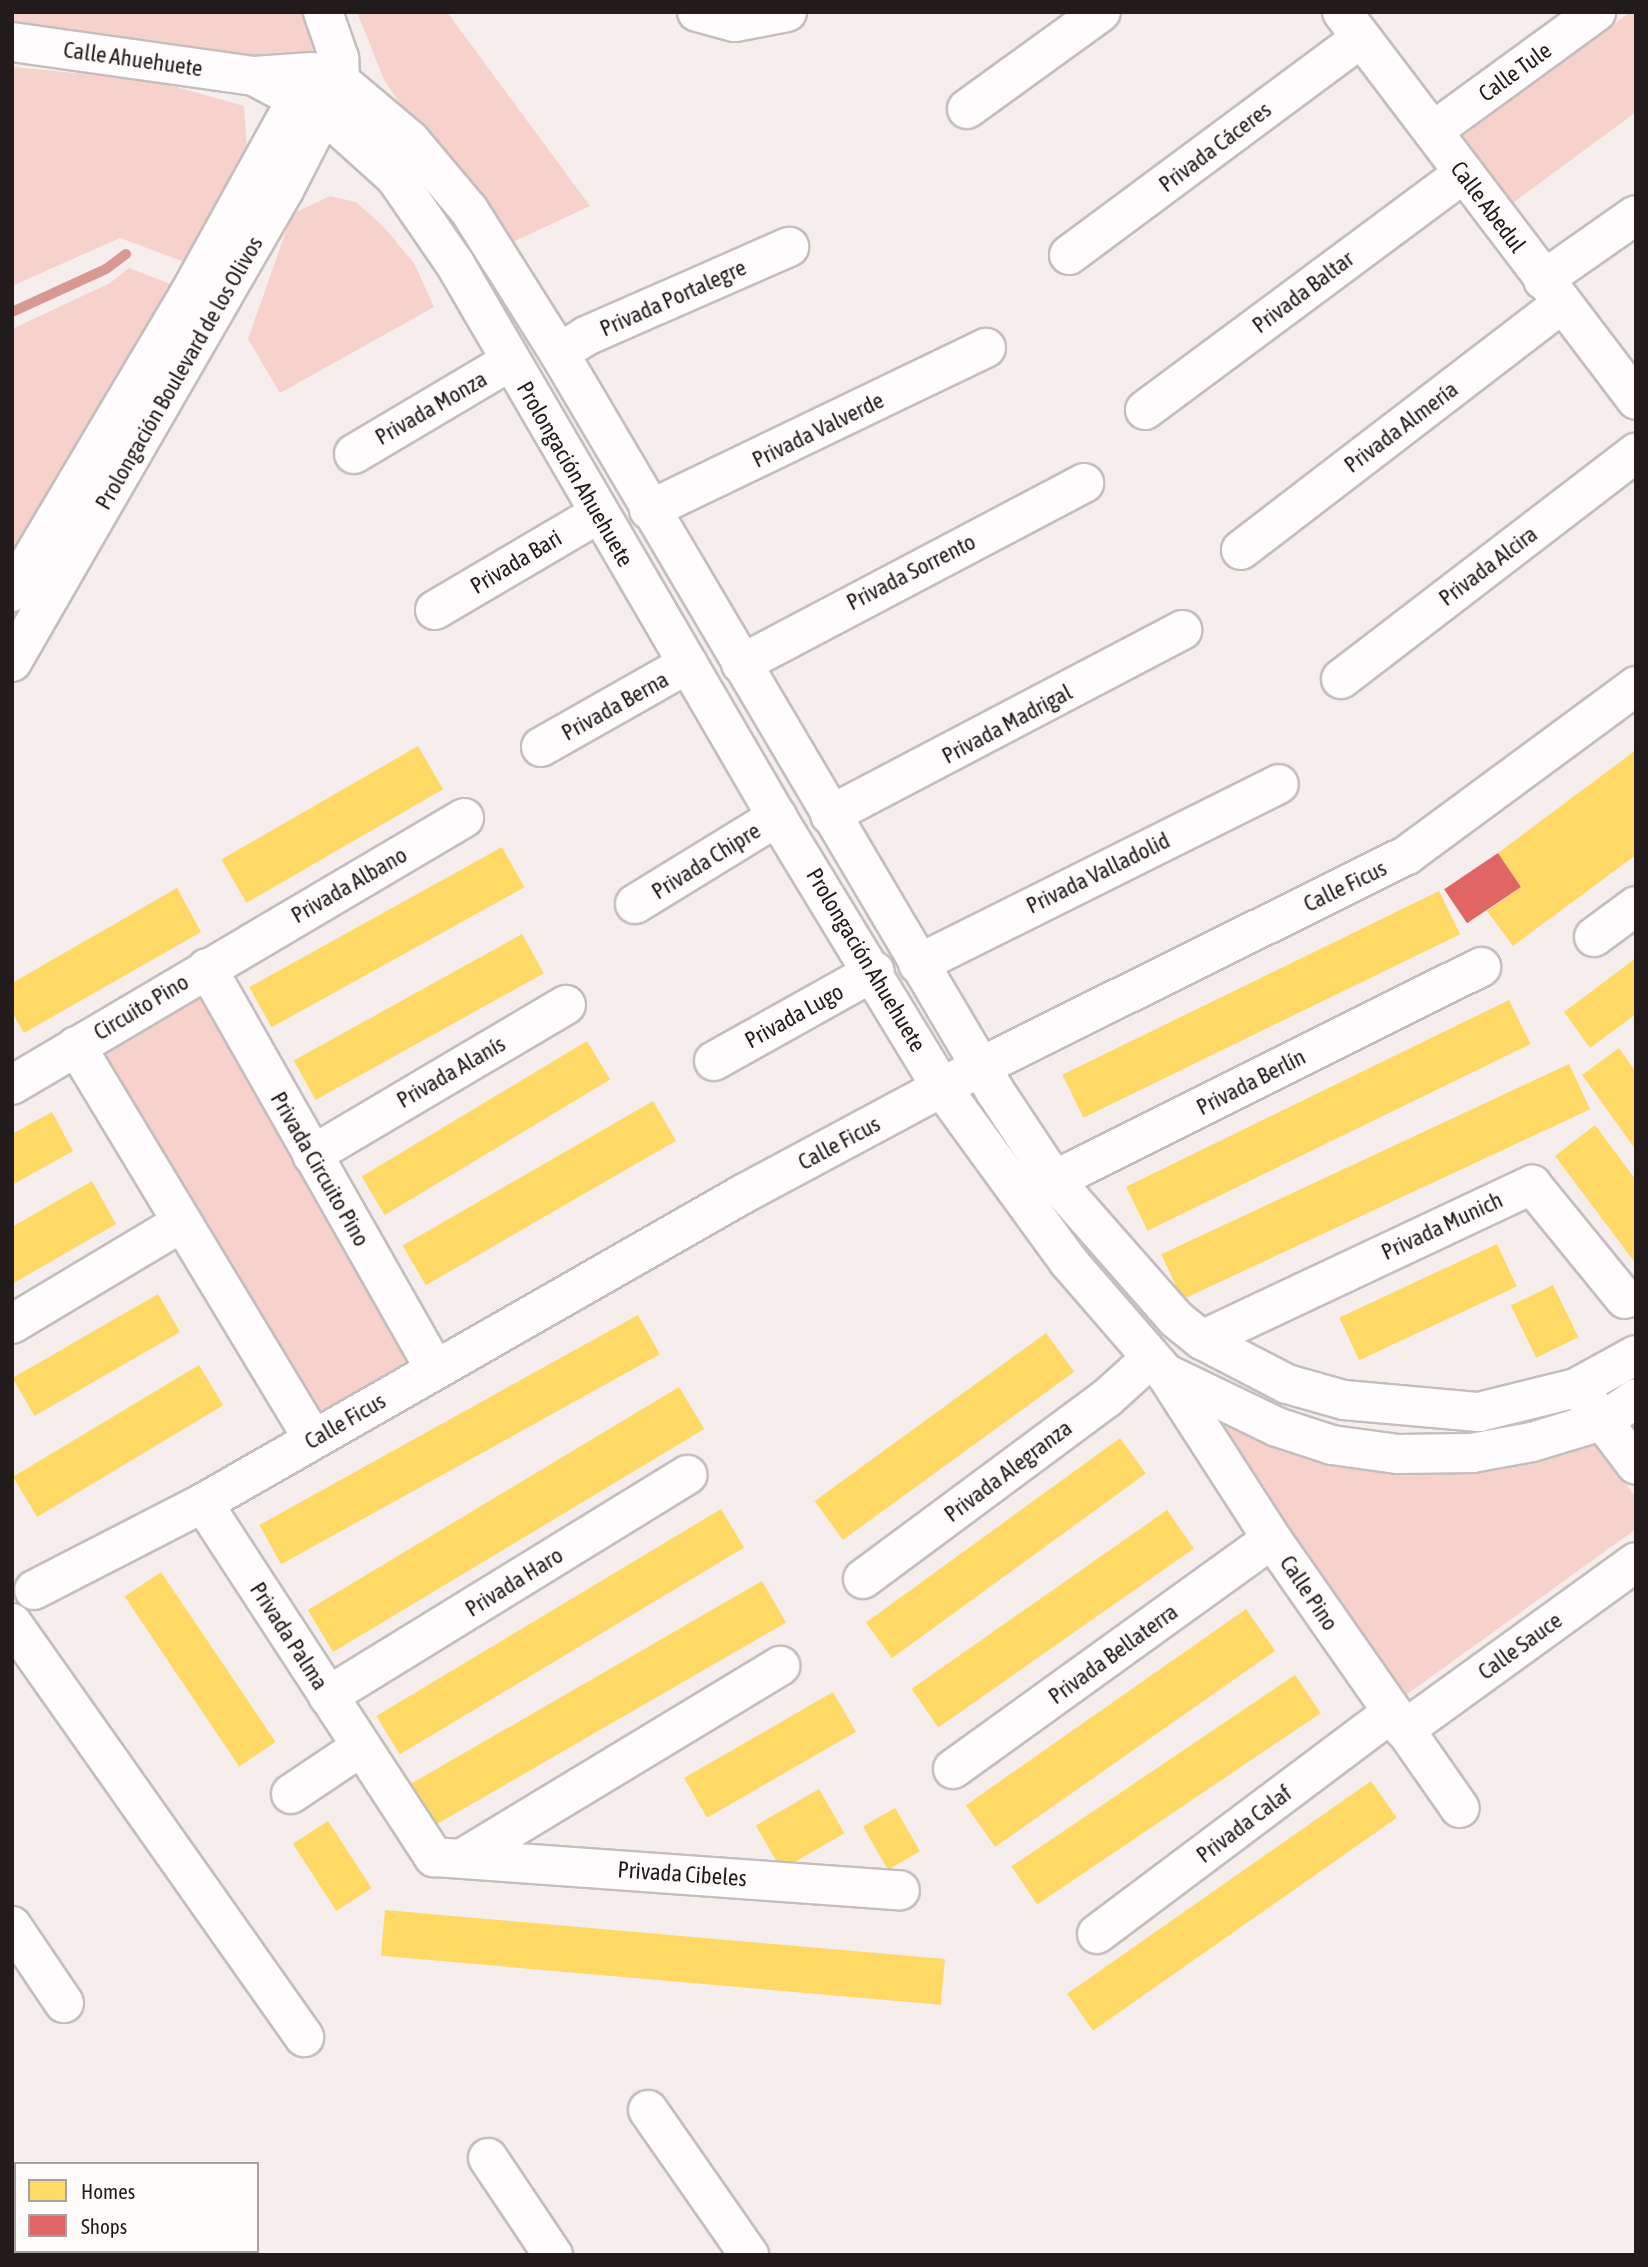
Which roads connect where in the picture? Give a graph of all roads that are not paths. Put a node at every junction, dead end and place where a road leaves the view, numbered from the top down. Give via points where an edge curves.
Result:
1 (697, 12) edge
2 (787, 12) edge
3 (1101, 12) edge
4 (1596, 12) edge
5 (325, 21) edge
6 (1352, 25) edge
7 (12, 42) edge
8 (318, 92) junction
9 (967, 109) dead end
10 (1433, 131) junction
11 (1461, 174) junction
12 (1636, 215) edge
13 (789, 247) dead end
14 (1069, 255) dead end
15 (1553, 292) junction
16 (986, 348) dead end
17 (559, 353) junction
18 (509, 362) junction
19 (1636, 400) edge
20 (1145, 410) dead end
21 (1636, 453) edge
22 (354, 454) dead end
23 (1084, 483) dead end
24 (649, 510) junction
25 (598, 514) junction
26 (1241, 550) dead end
27 (12, 592) edge
28 (435, 610) dead end
29 (1182, 630) dead end
30 (12, 662) edge
31 (688, 664) junction
32 (741, 664) junction
33 (1341, 679) dead end
34 (1636, 686) edge
35 (541, 747) dead end
36 (1279, 784) dead end
37 (830, 815) junction
38 (777, 817) junction
39 (464, 818) dead end
40 (635, 904) dead end
41 (1636, 906) edge
42 (1594, 937) dead end
43 (221, 960) junction
44 (918, 964) junction
45 (1481, 967) dead end
46 (875, 971) junction
47 (566, 1004) dead end
48 (62, 1055) junction
49 (714, 1061) dead end
50 (980, 1067) junction
51 (12, 1085) edge
52 (942, 1088) junction
53 (324, 1147) junction
54 (1054, 1180) junction
55 (1021, 1196) junction
56 (181, 1223) junction
57 (1625, 1299) dead end
58 (12, 1324) edge
59 (1210, 1335) junction
60 (1636, 1355) edge
61 (1158, 1366) junction
62 (435, 1370) junction
63 (1576, 1388) junction
64 (1636, 1398) edge
65 (1605, 1420) junction
66 (313, 1439) junction
67 (1636, 1465) edge
68 (687, 1475) dead end
69 (203, 1503) junction
70 (1272, 1539) junction
71 (1636, 1562) edge
72 (863, 1579) dead end
73 (20, 1607) edge
74 (780, 1666) dead end
75 (335, 1693) junction
76 (1397, 1721) junction
77 (368, 1759) junction
78 (953, 1769) dead end
79 (290, 1794) dead end
80 (1460, 1808) dead end
81 (463, 1858) junction
82 (900, 1891) dead end
83 (12, 1926) edge
84 (1097, 1934) dead end
85 (64, 2003) dead end
86 (304, 2037) dead end
87 (648, 2110) dead end
88 (488, 2158) dead end
89 (553, 2255) edge
90 (749, 2255) edge

1 - 2 street via 735,22
3 - 9 street
4 - 10 street, Calle Tule
5 - 8 street via 339,58
6 - 10 street, Calle Abedul
6 - 14 street, Privada Cáceres
7 - 8 street, Calle Ahuehuete via 254,76
8 - 17 street, Prolongación Ahuehuete via 410,140 469,210
8 - 18 street, Prolongación Ahuehuete via 395,177 455,264
8 - 27 street, Prolongación Boulevard de los Olivos via 188,296
8 - 30 street, Prolongación Boulevard de los Olivos
10 - 11 street, Calle Abedul
11 - 15 street, Calle Abedul
11 - 20 street, Privada Baltar
12 - 15 street, Privada Almería
13 - 17 street, Privada Portalegre via 586,336
15 - 19 street, Calle Abedul
15 - 26 street, Privada Almería
16 - 24 street, Privada Valverde
17 - 24 street, Prolongación Ahuehuete
18 - 22 street, Privada Monza
18 - 25 street, Prolongación Ahuehuete
21 - 33 street, Privada Alcira
23 - 32 street, Privada Sorrento
24 - 32 street, Prolongación Ahuehuete
25 - 28 street, Privada Bari
25 - 31 street, Prolongación Ahuehuete
29 - 37 street, Privada Madrigal
31 - 35 street, Privada Berna
31 - 38 street, Prolongación Ahuehuete
32 - 37 street, Prolongación Ahuehuete
34 - 50 street, Calle Ficus via 1407,855
36 - 44 street, Privada Valladolid
37 - 44 street, Prolongación Ahuehuete
38 - 40 street, Privada Chipre
38 - 46 street, Prolongación Ahuehuete
39 - 43 street, Privada Albano
41 - 42 street
43 - 48 street, Circuito Pino
43 - 53 street, Privada Circuito Pino
44 - 50 street, Prolongación Ahuehuete
45 - 54 street, Privada Berlín
46 - 49 street, Privada Lugo
46 - 52 street, Prolongación Ahuehuete
47 - 53 street, Privada Alanís
48 - 51 street, Circuito Pino
48 - 56 street
50 - 52 street, Calle Ficus
50 - 54 street, Prolongación Ahuehuete
52 - 55 street, Prolongación Ahuehuete
52 - 62 street, Calle Ficus via 743,1194
53 - 62 street, Privada Circuito Pino
54 - 55 street, Privada Berlín
54 - 59 street, Prolongación Ahuehuete via 1176,1320
55 - 61 street, Prolongación Ahuehuete
56 - 58 street
56 - 66 street
57 - 59 street, Privada Munich via 1532,1185
59 - 63 street, Prolongación Ahuehuete via 1287,1384 1345,1400 1479,1412
60 - 63 street, Prolongación Ahuehuete
61 - 65 street, Prolongación Ahuehuete via 1277,1427 1332,1445 1398,1454 1472,1453
61 - 70 street, Calle Pino
61 - 72 street, Privada Alegranza via 1107,1398
62 - 66 street, Calle Ficus
63 - 65 street
64 - 65 street, Prolongación Ahuehuete
65 - 67 street
66 - 69 street, Calle Ficus
68 - 75 street, Privada Haro
69 - 73 street, Calle Ficus
69 - 75 street, Privada Palma
70 - 76 street, Calle Pino
70 - 78 street, Privada Bellaterra
71 - 76 street, Calle Sauce
73 - 86 street
74 - 81 street
75 - 77 street, Privada Palma
76 - 80 street, Calle Pino
76 - 84 street, Privada Calaf
77 - 79 street
77 - 81 street, Privada Cibeles via 434,1857
81 - 82 street, Privada Cibeles
83 - 85 street
87 - 90 street
88 - 89 street

